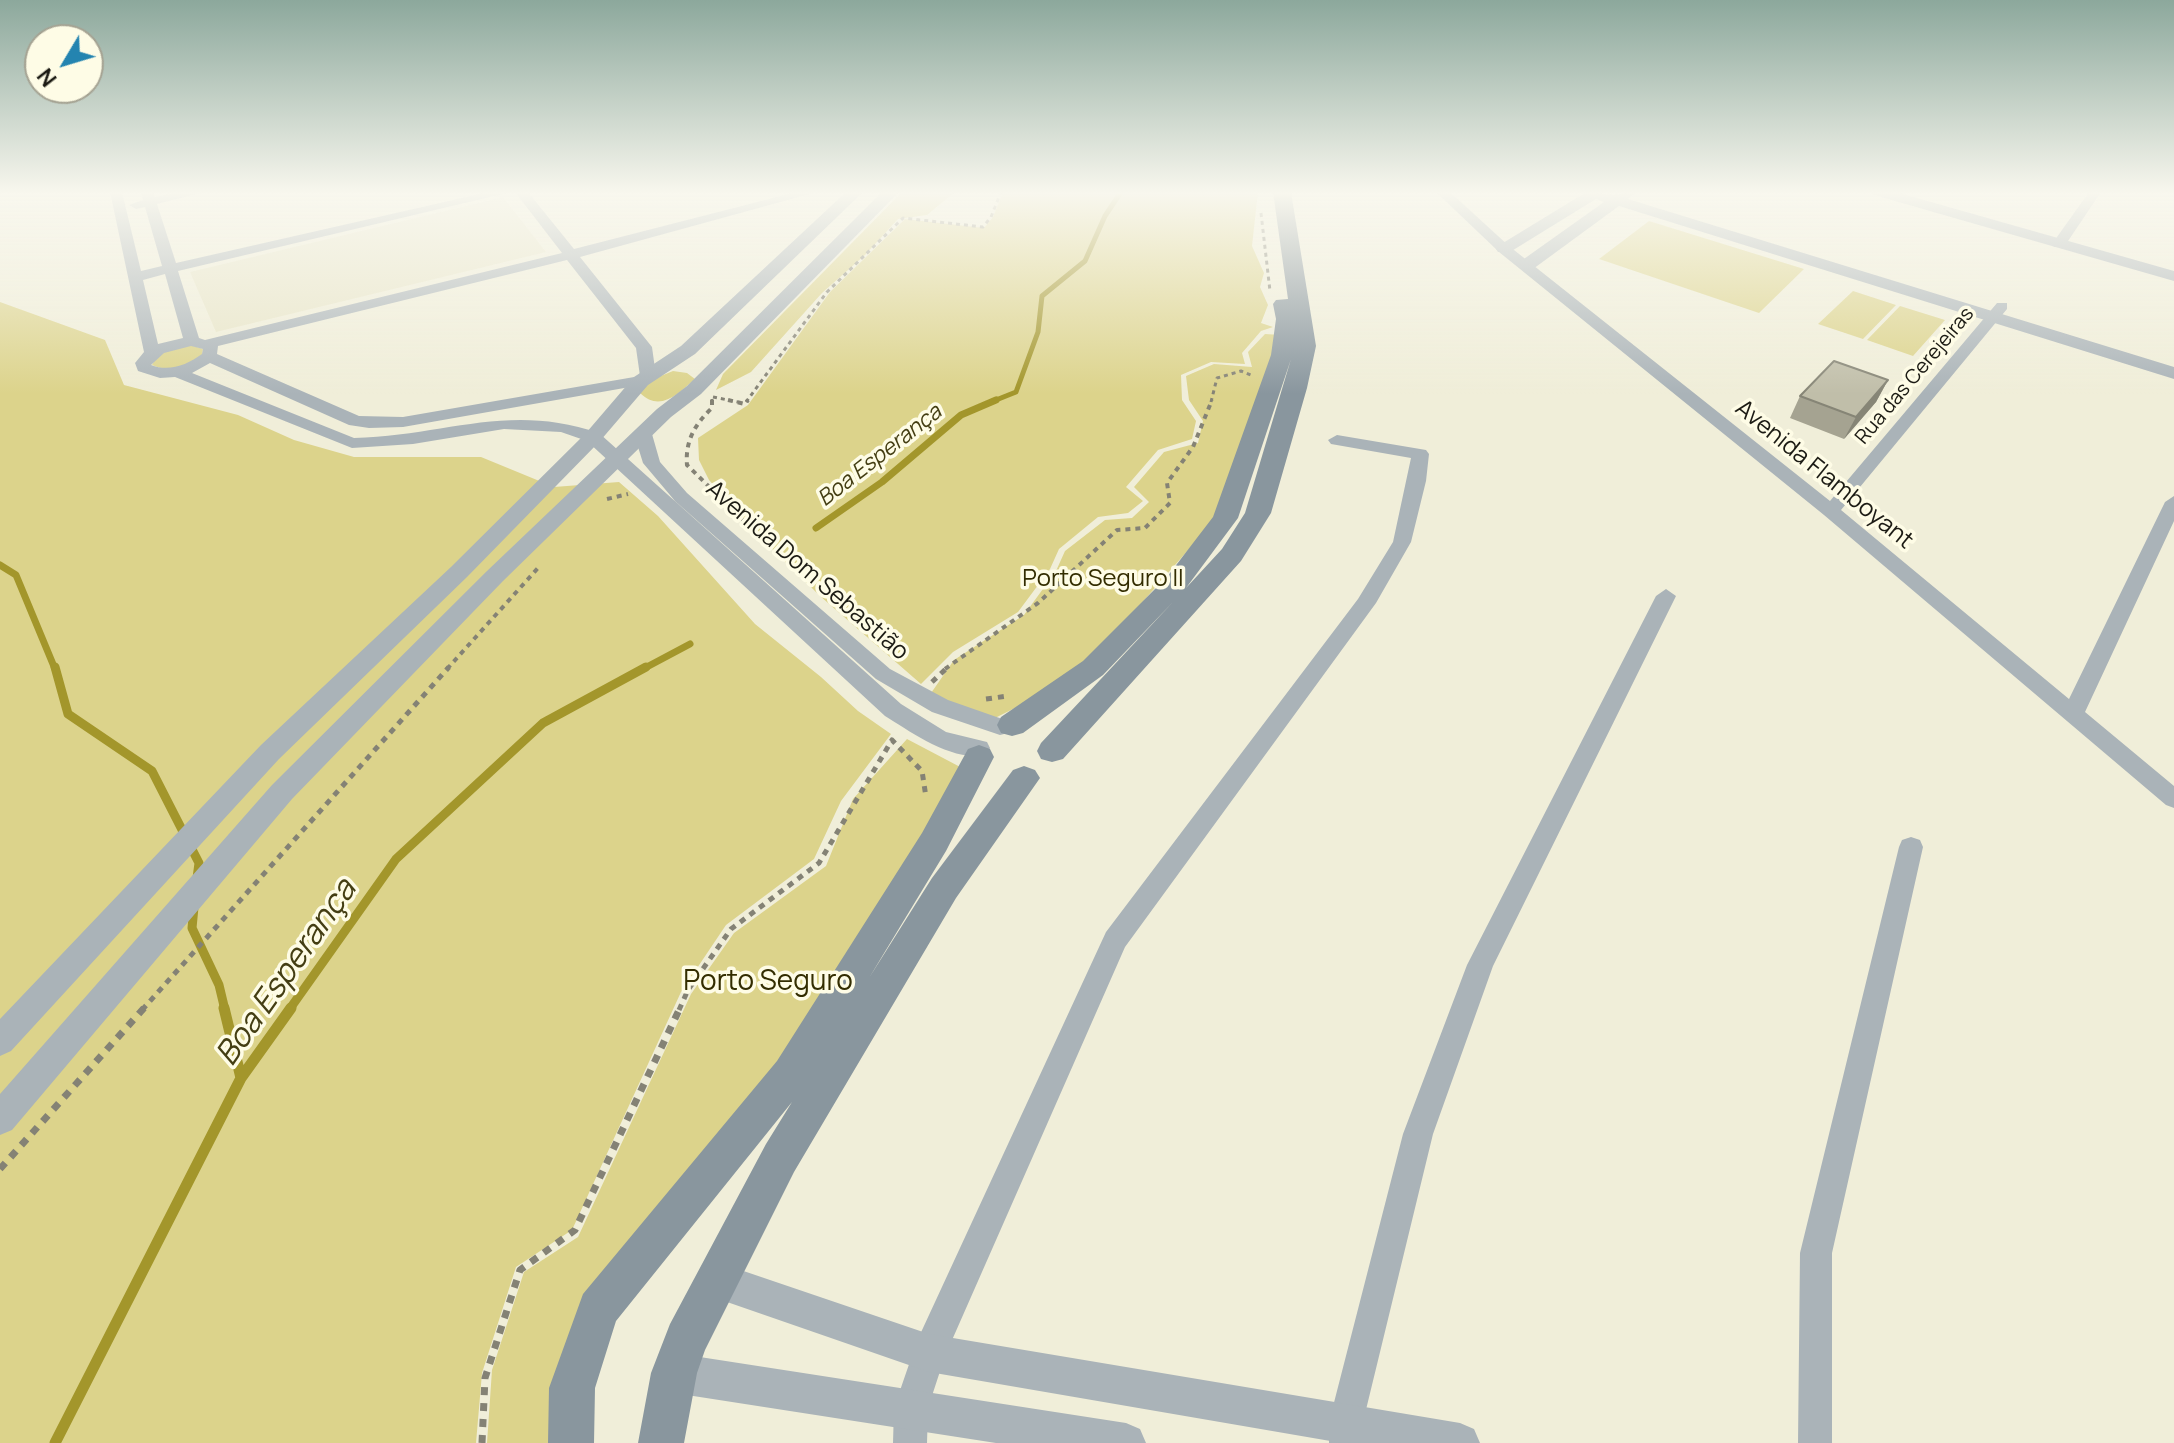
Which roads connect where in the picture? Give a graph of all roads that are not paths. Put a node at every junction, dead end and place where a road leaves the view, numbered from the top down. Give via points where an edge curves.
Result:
1 (131, 259) edge
2 (166, 259) edge
3 (215, 259) edge
4 (552, 259) edge
5 (573, 259) edge
6 (784, 259) edge
7 (823, 259) edge
8 (1273, 259) edge
9 (1285, 259) edge
10 (1519, 259) edge
11 (1535, 259) edge
12 (1831, 259) edge
13 (2114, 259) edge
14 (1527, 265) junction
15 (169, 270) junction
16 (2174, 276) edge
17 (135, 277) junction
18 (1997, 312) junction
19 (203, 347) junction
20 (152, 353) junction
21 (2174, 358) edge
22 (176, 372) junction
23 (2174, 373) edge
24 (649, 376) junction
25 (688, 395) junction
26 (597, 432) junction
27 (643, 434) junction
28 (1337, 440) dead end
29 (618, 458) junction
30 (2174, 502) edge
31 (1831, 511) junction
32 (1666, 596) dead end
33 (2073, 713) junction
34 (997, 730) junction
35 (1052, 751) junction
36 (1024, 778) junction
37 (2174, 799) edge
38 (1911, 847) dead end
39 (0, 1041) edge
40 (0, 1119) edge
41 (717, 1281) junction
42 (929, 1353) junction
43 (674, 1373) junction
44 (910, 1426) edge
45 (1346, 1432) edge
46 (571, 1443) edge
47 (661, 1443) edge
48 (1126, 1443) edge
49 (1460, 1443) edge
50 (1815, 1443) edge

1 - 17 street
2 - 15 street
3 - 15 street
4 - 19 street
5 - 24 street via 644,347
6 - 24 street via 688,350
7 - 25 street
8 - 34 main road via 1286,319 1282,355 1225,518 1176,583 1093,668
9 - 35 main road via 1305,346 1258,513 1232,555
10 - 14 street, Avenida Flamboyant
11 - 14 street
12 - 18 street
13 - 16 street
14 - 31 street, Avenida Flamboyant
15 - 17 street
15 - 19 street
17 - 20 street
18 - 21 street
18 - 23 street
18 - 31 street, Rua das Cerejeiras
19 - 20 street via 171,344
19 - 22 street via 196,365
19 - 24 street via 355,421 369,423 403,422
20 - 22 street via 144,368
22 - 26 street via 352,443 380,445 528,421
24 - 25 street via 673,379
24 - 26 street
25 - 27 street
26 - 29 street, Avenida Dom Sebastião
26 - 39 street via 270,752
27 - 29 street
27 - 34 street, Avenida Dom Sebastião via 652,463 681,497 883,674
28 - 42 street via 1420,454 1402,542 1366,603 1115,940
29 - 34 street, Avenida Dom Sebastião via 906,721 940,739
29 - 40 street via 282,792
30 - 33 street
31 - 33 street, Avenida Flamboyant
32 - 45 street via 1480,965 1418,1134
33 - 37 street, Avenida Flamboyant
34 - 35 main road via 1024,725 1044,734
34 - 36 main road via 990,772
34 - 46 main road via 791,1074 598,1309 572,1388
35 - 36 main road via 1044,768
36 - 41 main road via 936,901 780,1158
38 - 50 street via 1816,1253
41 - 42 street
41 - 43 main road
42 - 44 street
42 - 45 street
43 - 44 street
43 - 47 main road
44 - 48 street
45 - 49 street

